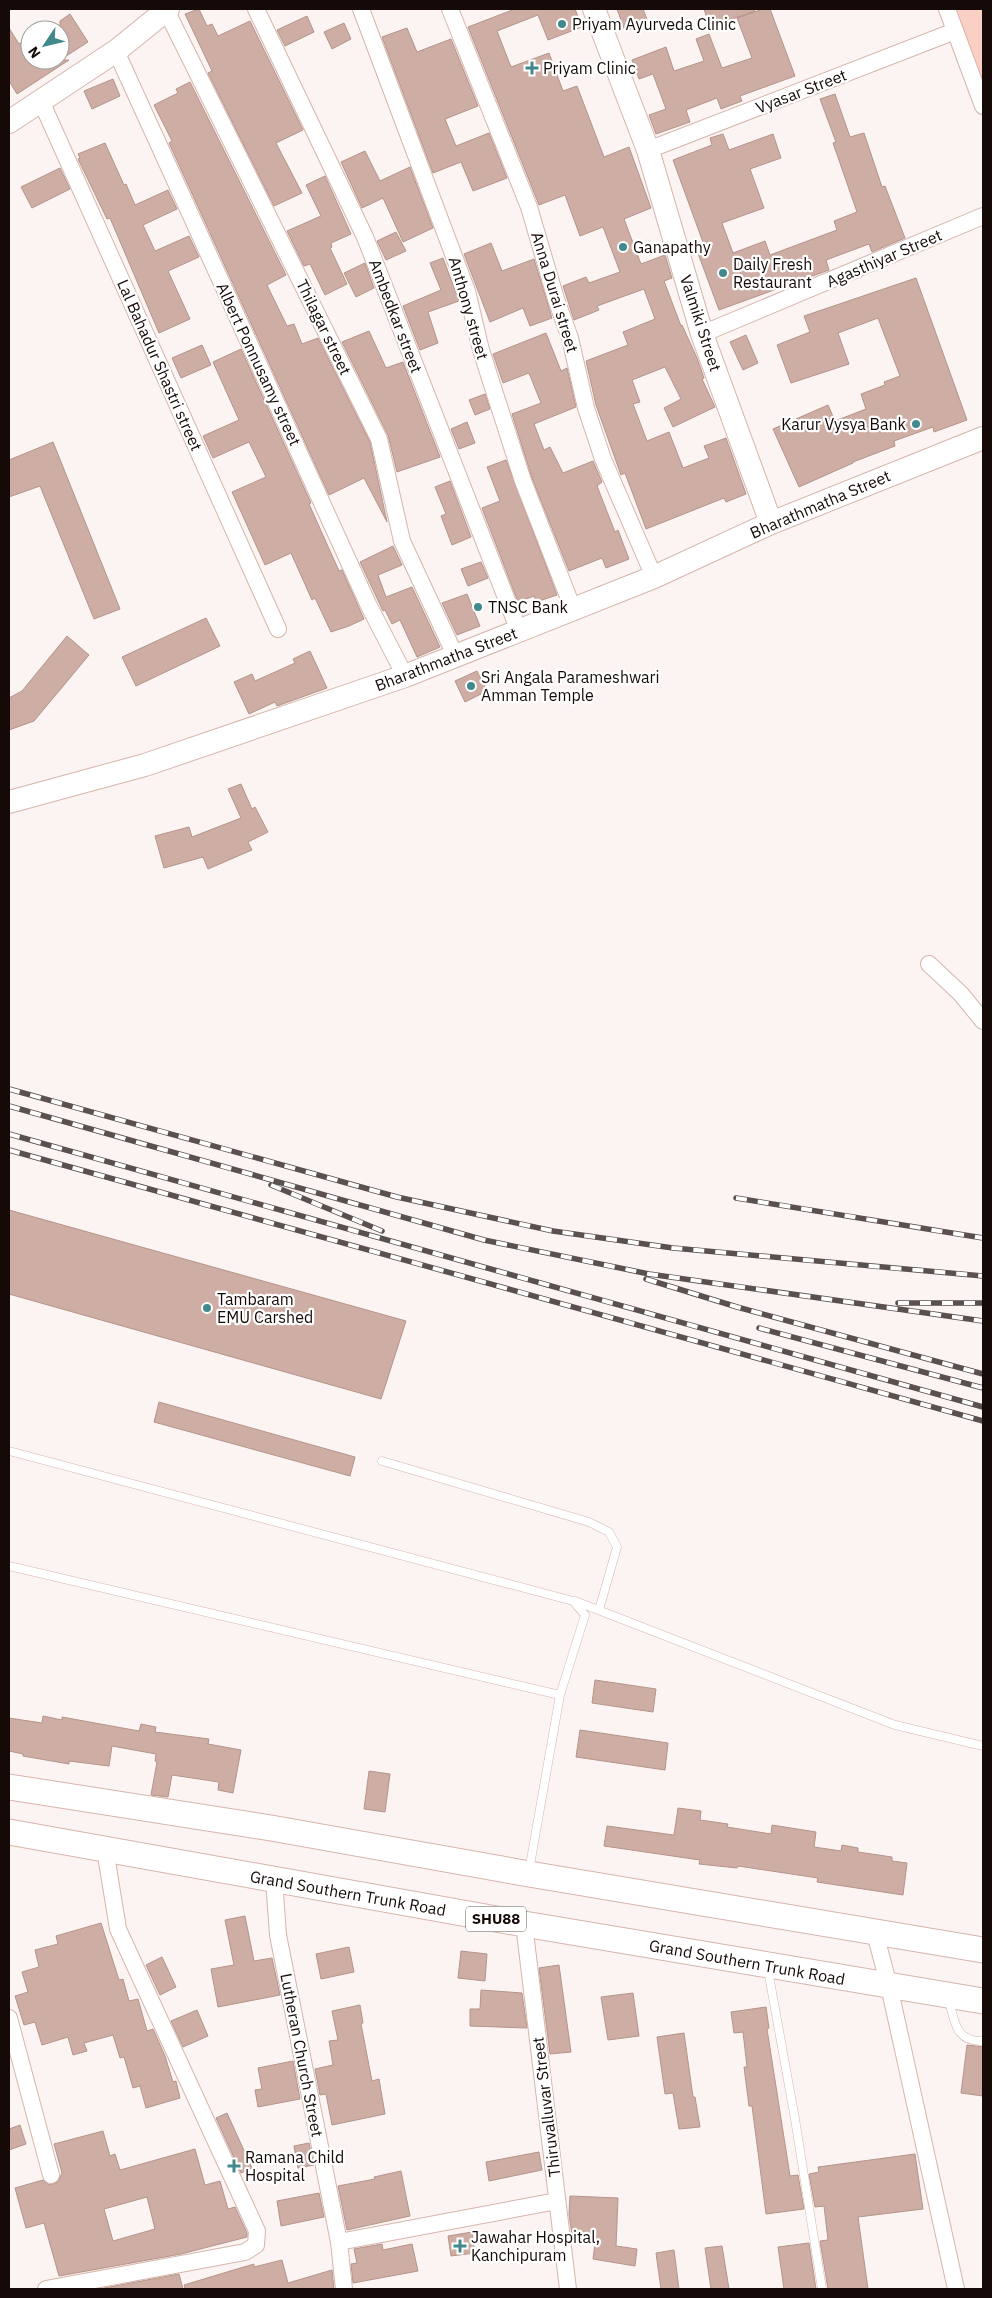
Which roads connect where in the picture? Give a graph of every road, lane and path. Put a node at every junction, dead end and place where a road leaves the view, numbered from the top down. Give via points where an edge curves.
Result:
1 (167, 9) edge
2 (256, 9) edge
3 (360, 9) edge
4 (450, 9) edge
5 (594, 9) edge
6 (947, 9) edge
7 (955, 31) junction
8 (116, 51) junction
9 (41, 101) junction
10 (983, 106) edge
11 (9, 122) edge
12 (648, 150) junction
13 (983, 216) edge
14 (702, 334) junction
15 (983, 438) edge
16 (771, 523) junction
17 (654, 577) junction
18 (573, 609) junction
19 (278, 628) dead end
20 (519, 631) junction
21 (456, 655) junction
22 (405, 676) junction
23 (9, 802) edge
24 (929, 964) dead end
25 (983, 1020) edge
26 (9, 1451) edge
27 (382, 1460) dead end
28 (9, 1566) edge
29 (573, 1600) junction
30 (599, 1610) junction
31 (560, 1695) junction
32 (983, 1746) edge
33 (9, 1787) edge
34 (9, 1832) edge
35 (105, 1849) junction
36 (529, 1874) junction
37 (274, 1879) junction
38 (524, 1924) junction
39 (875, 1933) junction
40 (983, 1950) edge
41 (767, 1965) junction
42 (889, 1986) junction
43 (948, 1995) junction
44 (983, 2001) edge
45 (9, 2018) edge
46 (983, 2041) edge
47 (52, 2174) dead end
48 (558, 2201) junction
49 (339, 2242) junction
50 (46, 2289) edge
51 (344, 2289) edge
52 (568, 2289) edge
53 (822, 2289) edge
54 (956, 2289) edge

1 - 8 street
1 - 21 street, Thilagar street via 379,438 402,541
2 - 20 street, Ambedkar street via 365,237
3 - 18 street, Anthony street via 467,291 481,350 523,481
4 - 17 street, Anna Durai street via 529,208 570,338 586,408 603,459
5 - 12 street, Valmiki Street
6 - 7 street
7 - 10 street
7 - 12 street, Vyasar Street
8 - 9 street
8 - 22 street, Albert Ponnusamy street via 368,604
9 - 11 street
9 - 19 street, Lal Bahadur Shastri street
12 - 14 street, Valmiki Street
13 - 14 street, Agasthiyar Street
14 - 16 street, Valmiki Street
15 - 16 street, Bharathmatha Street
16 - 17 street, Bharathmatha Street
17 - 18 street, Bharathmatha Street
18 - 20 street, Bharathmatha Street
20 - 21 street, Bharathmatha Street
21 - 22 street, Bharathmatha Street
22 - 23 street, Bharathmatha Street via 145,766
24 - 25 street
26 - 29 lane
27 - 30 lane via 589,1522 609,1532 617,1548
28 - 31 lane
29 - 30 lane
29 - 31 lane via 585,1615
30 - 32 lane via 895,1724
31 - 36 lane
33 - 36 main road via 271,1828
34 - 35 main road, Grand Southern Trunk Road / SHU88
35 - 37 main road, Grand Southern Trunk Road / SHU88
35 - 50 street via 118,1929 257,2230 256,2245 245,2252
36 - 39 main road
37 - 38 main road, Grand Southern Trunk Road / SHU88
37 - 49 street, Lutheran Church Street via 278,1935
38 - 41 main road, Grand Southern Trunk Road / SHU88
38 - 48 street, Thiruvalluvar Street
39 - 40 main road
39 - 42 street
41 - 42 main road, Grand Southern Trunk Road / SHU88
41 - 53 lane
42 - 43 main road, Grand Southern Trunk Road / SHU88
42 - 54 street
43 - 44 main road, Grand Southern Trunk Road / SHU88
43 - 46 lane via 957,2029 972,2041
45 - 47 street
48 - 49 street
48 - 52 street, Thiruvalluvar Street
49 - 51 street, Lutheran Church Street

